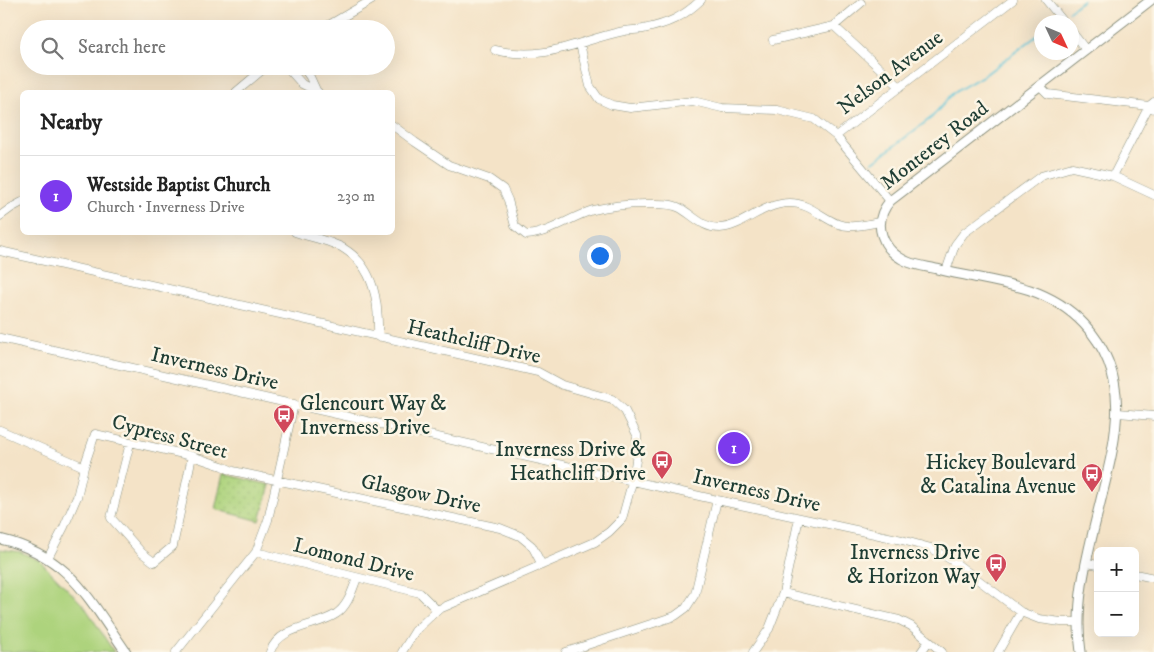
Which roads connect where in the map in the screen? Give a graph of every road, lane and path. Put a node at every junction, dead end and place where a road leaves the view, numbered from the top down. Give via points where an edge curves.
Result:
1 (372, 0) edge
2 (701, 0) edge
3 (1013, 0) edge
4 (1046, 0) edge
5 (1151, 0) edge
6 (861, 3) dead end
7 (1058, 15) edge
8 (338, 20) edge
9 (834, 26) junction
10 (773, 40) dead end
11 (1079, 41) edge
12 (580, 44) junction
13 (495, 50) dead end
14 (1086, 50) junction
15 (256, 75) edge
16 (294, 75) edge
17 (309, 75) edge
18 (1040, 86) junction
19 (900, 87) junction
20 (238, 90) edge
21 (315, 90) edge
22 (316, 90) edge
23 (1152, 105) edge
24 (395, 127) edge
25 (836, 136) junction
26 (1113, 176) junction
27 (1154, 195) edge
28 (890, 201) junction
29 (20, 203) edge
30 (0, 216) edge
31 (880, 222) junction
32 (304, 235) edge
33 (0, 251) edge
34 (946, 271) junction
35 (378, 337) junction
36 (0, 338) edge
37 (294, 404) junction
38 (1118, 414) junction
39 (1154, 416) edge
40 (0, 430) edge
41 (130, 442) junction
42 (192, 456) junction
43 (84, 467) junction
44 (633, 480) junction
45 (278, 481) junction
46 (717, 500) junction
47 (798, 518) junction
48 (0, 540) edge
49 (256, 552) junction
50 (48, 558) junction
51 (1087, 563) junction
52 (1094, 564) edge
53 (542, 565) junction
54 (1139, 575) edge
55 (357, 578) junction
56 (1154, 578) edge
57 (783, 593) junction
58 (437, 610) junction
59 (1021, 612) junction
60 (1078, 622) junction
61 (929, 641) junction
62 (126, 652) edge
63 (176, 652) edge
64 (270, 652) edge
65 (402, 652) edge
66 (566, 652) edge
67 (753, 652) edge
68 (921, 652) edge
69 (942, 652) edge
70 (998, 652) edge
71 (1081, 652) edge

1 - 8 street
2 - 12 street via 686,14 662,25 624,31
3 - 19 street, Nelson Avenue
4 - 7 street
5 - 14 main road, Monterey Road
6 - 9 street
9 - 10 street
9 - 19 street
11 - 14 street
12 - 13 street via 527,55
12 - 25 street via 590,86 599,99 612,105 630,108 693,101 722,108 778,110 814,120
14 - 18 main road, Monterey Road
15 - 20 street
16 - 21 street via 302,84
17 - 22 street
18 - 23 street via 1048,94
18 - 28 main road, Monterey Road
19 - 25 street, Nelson Avenue
23 - 26 street
24 - 31 street, Monterey Road via 449,165 489,179 503,189 515,226 526,235 540,234 593,210 645,204 679,207 706,225 719,228 733,225 776,204 793,203 809,207 839,225
25 - 28 street
26 - 27 street
26 - 34 street via 1072,167 1041,176 964,233 955,245
28 - 31 main road, Monterey Road
29 - 30 street
31 - 34 main road via 886,244 899,257
32 - 35 street via 342,247 366,271 375,290 379,312
33 - 35 street, Heathcliff Drive
34 - 38 main road via 1029,290 1053,300 1074,315 1106,355 1115,382
35 - 44 street, Heathcliff Drive via 538,372 562,385 612,399 624,411 637,434
36 - 37 street, Inverness Drive
37 - 44 street, Inverness Drive
37 - 45 street
38 - 39 street
38 - 51 main road
40 - 43 street
41 - 42 street, Cypress Street
41 - 42 street via 111,518 154,562 172,546
41 - 43 street, Cypress Street via 95,434
42 - 45 street, Cypress Street via 233,471
43 - 50 street, Cypress Street via 77,497
44 - 46 street, Inverness Drive
44 - 53 street, Heathcliff Drive via 622,519 609,532 595,542
45 - 49 street
45 - 53 street, Glasgow Drive via 500,528 520,536 532,546
46 - 47 street, Inverness Drive
46 - 66 street via 695,594 686,608 675,616
47 - 57 street
47 - 59 street, Inverness Drive via 931,548 953,560
48 - 50 main road
49 - 55 street, Lomond Drive
49 - 63 street
50 - 62 main road via 81,586
51 - 52 street
51 - 60 main road
53 - 58 street, Heathcliff Drive
54 - 56 street
55 - 58 street, Lomond Drive via 420,593
55 - 64 street via 347,602 336,614 287,633
57 - 61 street via 899,620
57 - 67 street via 768,629
58 - 65 street, Heathcliff Drive via 414,631
59 - 60 street, Inverness Drive via 1039,619
59 - 70 street
60 - 71 main road
61 - 68 street
61 - 69 street

